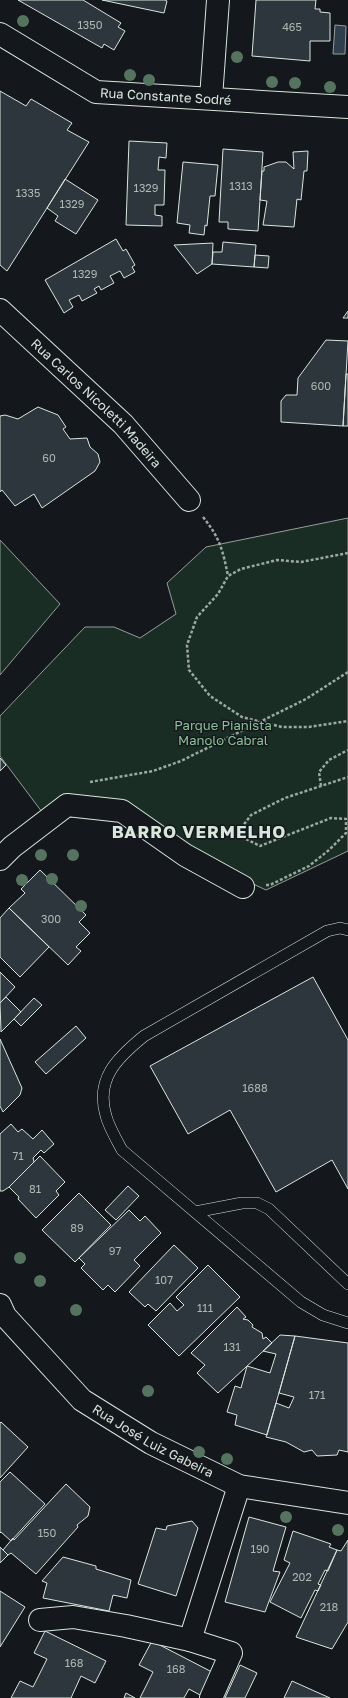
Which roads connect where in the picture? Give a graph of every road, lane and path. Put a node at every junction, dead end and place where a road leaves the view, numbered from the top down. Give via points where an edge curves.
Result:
1 (218, 0) edge
2 (0, 34) edge
3 (211, 98) junction
4 (348, 107) edge
5 (0, 310) edge
6 (189, 500) joint
7 (348, 553) edge
8 (228, 576) junction
9 (348, 672) edge
10 (348, 721) edge
11 (261, 722) junction
12 (348, 750) edge
13 (348, 777) edge
14 (85, 783) dead end
15 (321, 786) junction
16 (6, 853) edge
17 (243, 886) joint
18 (348, 930) edge
19 (195, 1212) junction
20 (348, 1284) edge
21 (0, 1304) edge
22 (348, 1323) edge
23 (239, 1486) junction
24 (348, 1503) edge
25 (40, 1620) dead end
26 (190, 1640) junction
27 (210, 1698) edge

1 - 3 street
2 - 3 street, Rua Constante Sodré via 96,92
3 - 4 street, Rua Constante Sodré
5 - 6 street, Rua Carlos Nicoletti Madeira via 124,424
6 - 8 path via 216,532
7 - 8 path via 300,562 277,560 241,569
8 - 11 path via 218,594 197,617 187,645 189,670 210,696 242,717
9 - 11 path via 306,699
10 - 11 path via 308,727 289,727
11 - 14 path via 181,761 153,771
12 - 15 path via 329,760 319,772
13 - 15 path
15 - 17 path via 285,798 251,815 242,827 244,838 260,846 331,818 346,818 346,833 309,866 270,885
16 - 17 street via 67,805 122,811 186,855
18 - 19 lane via 340,928 327,931 144,1036 128,1048 110,1069 102,1090 106,1116 122,1150
19 - 20 lane via 242,1203 257,1203 269,1209
19 - 22 lane via 301,1302 322,1315
21 - 23 street, Rua José Luiz Gabeira via 5,1316 82,1400 151,1443
23 - 24 street, Rua José Luiz Gabeira
23 - 26 street
25 - 26 street via 73,1617
26 - 27 street via 231,1654

